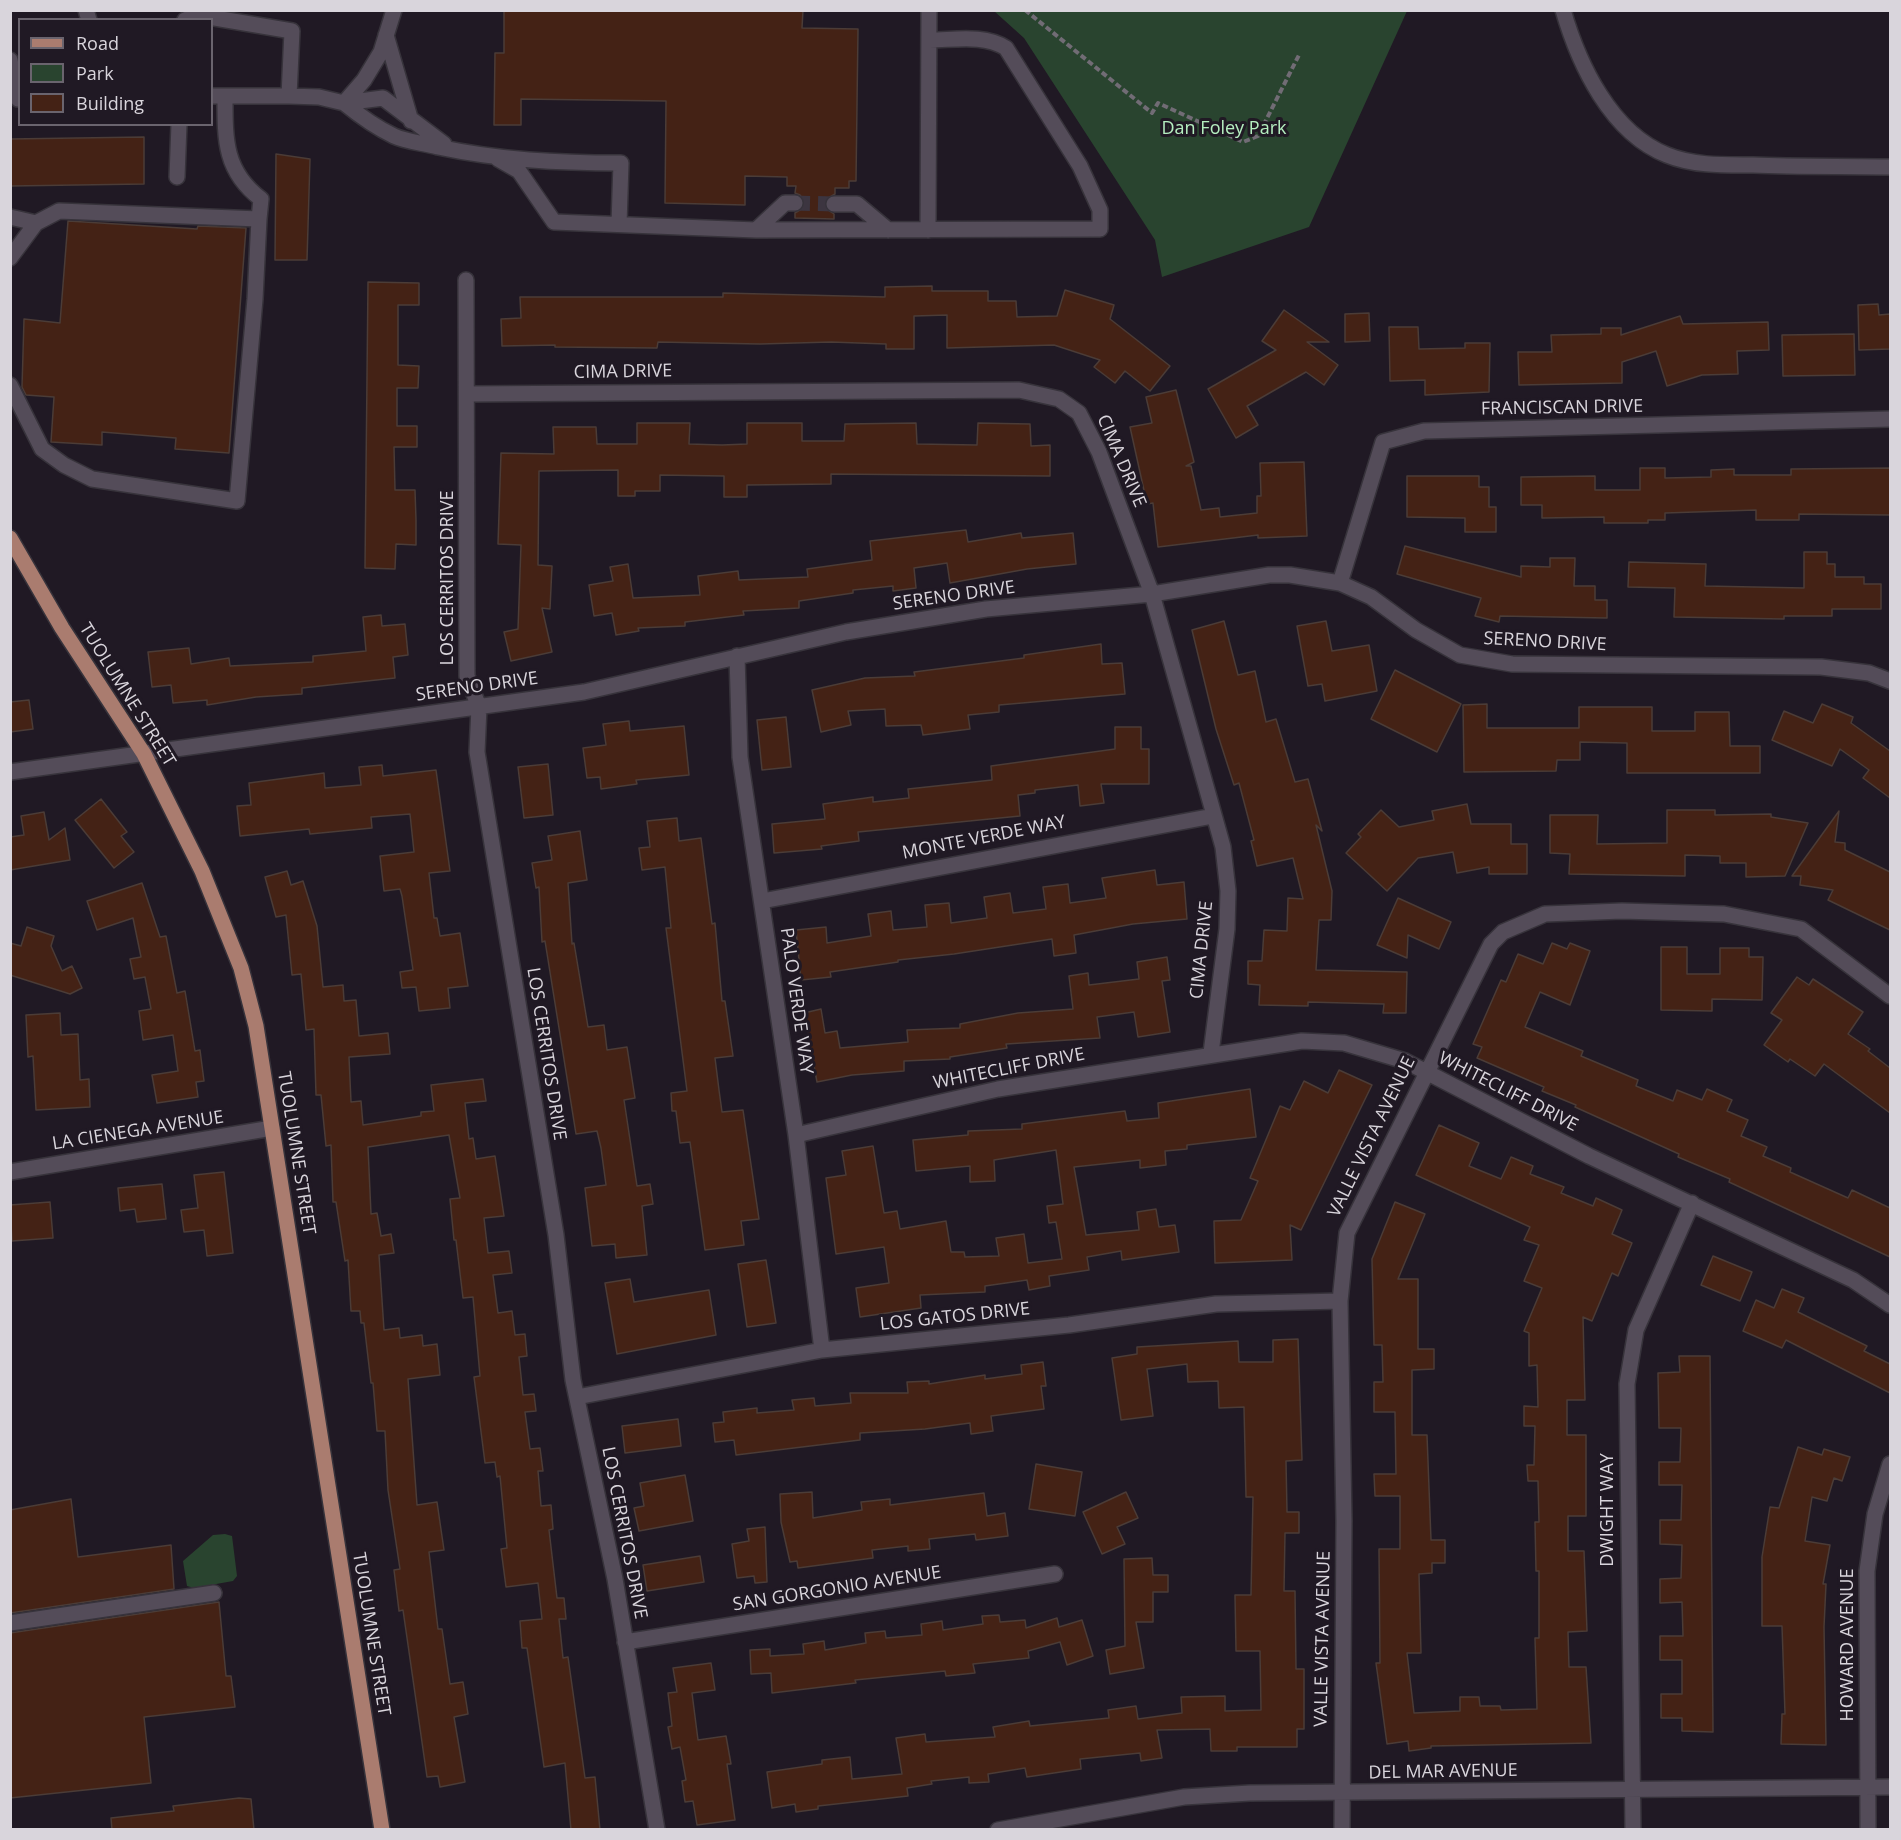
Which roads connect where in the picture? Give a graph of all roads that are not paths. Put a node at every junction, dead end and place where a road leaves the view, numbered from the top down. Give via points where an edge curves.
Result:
1 (394, 10) edge
2 (929, 10) edge
3 (1563, 10) edge
4 (190, 18) edge
5 (386, 34) junction
6 (930, 40) junction
7 (10, 60) edge
8 (218, 96) edge
9 (289, 96) junction
10 (16, 99) edge
11 (344, 102) junction
12 (411, 121) junction
13 (179, 126) edge
14 (452, 150) junction
15 (498, 159) junction
16 (1890, 167) edge
17 (177, 177) dead end
18 (795, 203) tunnel mouth
19 (834, 204) tunnel mouth
20 (10, 217) edge
21 (259, 219) junction
22 (36, 223) junction
23 (619, 224) junction
24 (756, 230) junction
25 (888, 230) junction
26 (928, 230) junction
27 (10, 258) edge
28 (466, 280) dead end
29 (10, 385) edge
30 (468, 394) junction
31 (1890, 419) edge
32 (10, 538) edge
33 (1340, 583) junction
34 (1152, 594) junction
35 (737, 656) junction
36 (1890, 681) edge
37 (479, 707) junction
38 (144, 754) junction
39 (10, 772) edge
40 (1213, 816) junction
41 (762, 901) junction
42 (1890, 996) edge
43 (1211, 1053) junction
44 (1425, 1072) junction
45 (273, 1128) junction
46 (795, 1135) junction
47 (10, 1172) edge
48 (1692, 1203) junction
49 (1340, 1300) junction
50 (1890, 1305) edge
51 (822, 1350) junction
52 (577, 1397) junction
53 (1890, 1464) edge
54 (1055, 1574) dead end
55 (214, 1593) dead end
56 (10, 1623) edge
57 (625, 1642) junction
58 (1890, 1787) edge
59 (1633, 1788) junction
60 (1867, 1788) junction
61 (1341, 1793) junction
62 (1049, 1826) edge
63 (382, 1830) edge
64 (657, 1830) edge
65 (998, 1830) edge
66 (1342, 1830) edge
67 (1633, 1830) edge
68 (1868, 1830) edge

1 - 5 street
2 - 6 street
3 - 16 street via 1576,46 1602,96 1629,132 1666,155 1703,164
4 - 9 street via 198,15 292,32
5 - 11 street via 381,52 364,80
5 - 12 street
6 - 26 street
6 - 26 street via 984,40 1005,48 1080,166 1100,210 1100,230
7 - 10 street
8 - 9 street
8 - 21 street via 229,156 246,188 261,199
9 - 11 street
11 - 12 street via 383,98
11 - 14 street via 396,137
12 - 14 street
13 - 17 street
14 - 15 street
15 - 23 street via 519,171 554,222
15 - 23 street via 621,163
18 - 24 street via 785,203
19 - 25 street via 857,204
20 - 22 street
21 - 22 street via 59,211
21 - 29 street via 237,501 92,479 64,465 42,449
22 - 27 street
23 - 24 street
24 - 25 street
25 - 26 street
28 - 30 street, LOS CERRITOS DRIVE
30 - 34 street, CIMA DRIVE via 1018,390 1059,399 1079,413 1099,452
30 - 37 street, LOS CERRITOS DRIVE via 468,676
31 - 33 street, FRANCISCAN DRIVE via 1424,431 1383,442
32 - 38 main road, TUOLUMNE STREET
33 - 34 street, SERENO DRIVE via 1269,575
33 - 36 street, SERENO DRIVE via 1371,597 1437,643 1486,661 1821,667 1869,672
34 - 35 street, SERENO DRIVE via 986,609 846,632
34 - 40 street, CIMA DRIVE
35 - 37 street, SERENO DRIVE via 584,692
35 - 41 street, PALO VERDE WAY via 740,757
37 - 38 street, SERENO DRIVE
37 - 52 street, LOS CERRITOS DRIVE via 477,752 556,1235
38 - 39 street, SERENO DRIVE
38 - 45 main road, TUOLUMNE STREET via 202,871 241,968 256,1026
40 - 41 street, MONTE VERDE WAY
40 - 43 street, CIMA DRIVE via 1223,847 1228,891
41 - 46 street, PALO VERDE WAY
42 - 44 street, VALLE VISTA AVENUE via 1801,929 1724,914 1545,914 1503,932 1491,944
43 - 44 street, WHITECLIFF DRIVE via 1302,1041 1344,1043 1405,1061
43 - 46 street, WHITECLIFF DRIVE via 998,1089
44 - 48 street, WHITECLIFF DRIVE via 1589,1156
44 - 49 street, VALLE VISTA AVENUE via 1347,1233
45 - 47 street, LA CIENEGA AVENUE
45 - 63 main road, TUOLUMNE STREET
46 - 51 street, PALO VERDE WAY
48 - 50 street, WHITECLIFF DRIVE via 1853,1280
48 - 59 street, DWIGHT WAY via 1636,1330 1627,1384
49 - 51 street, LOS GATOS DRIVE via 1216,1304 1069,1325
49 - 61 street, VALLE VISTA AVENUE via 1344,1521
51 - 52 street, LOS GATOS DRIVE
52 - 57 street, LOS CERRITOS DRIVE
53 - 60 street, HOWARD AVENUE via 1875,1514 1867,1571
54 - 57 street, SAN GORGONIO AVENUE
55 - 56 street
57 - 64 street, LOS CERRITOS DRIVE
58 - 60 street, DEL MAR AVENUE
59 - 60 street, DEL MAR AVENUE
59 - 61 street, DEL MAR AVENUE
59 - 67 street, DWIGHT WAY
60 - 68 street, HOWARD AVENUE
61 - 62 street, DEL MAR AVENUE via 1184,1797
61 - 66 street, VALLE VISTA AVENUE
62 - 65 street, DEL MAR AVENUE

